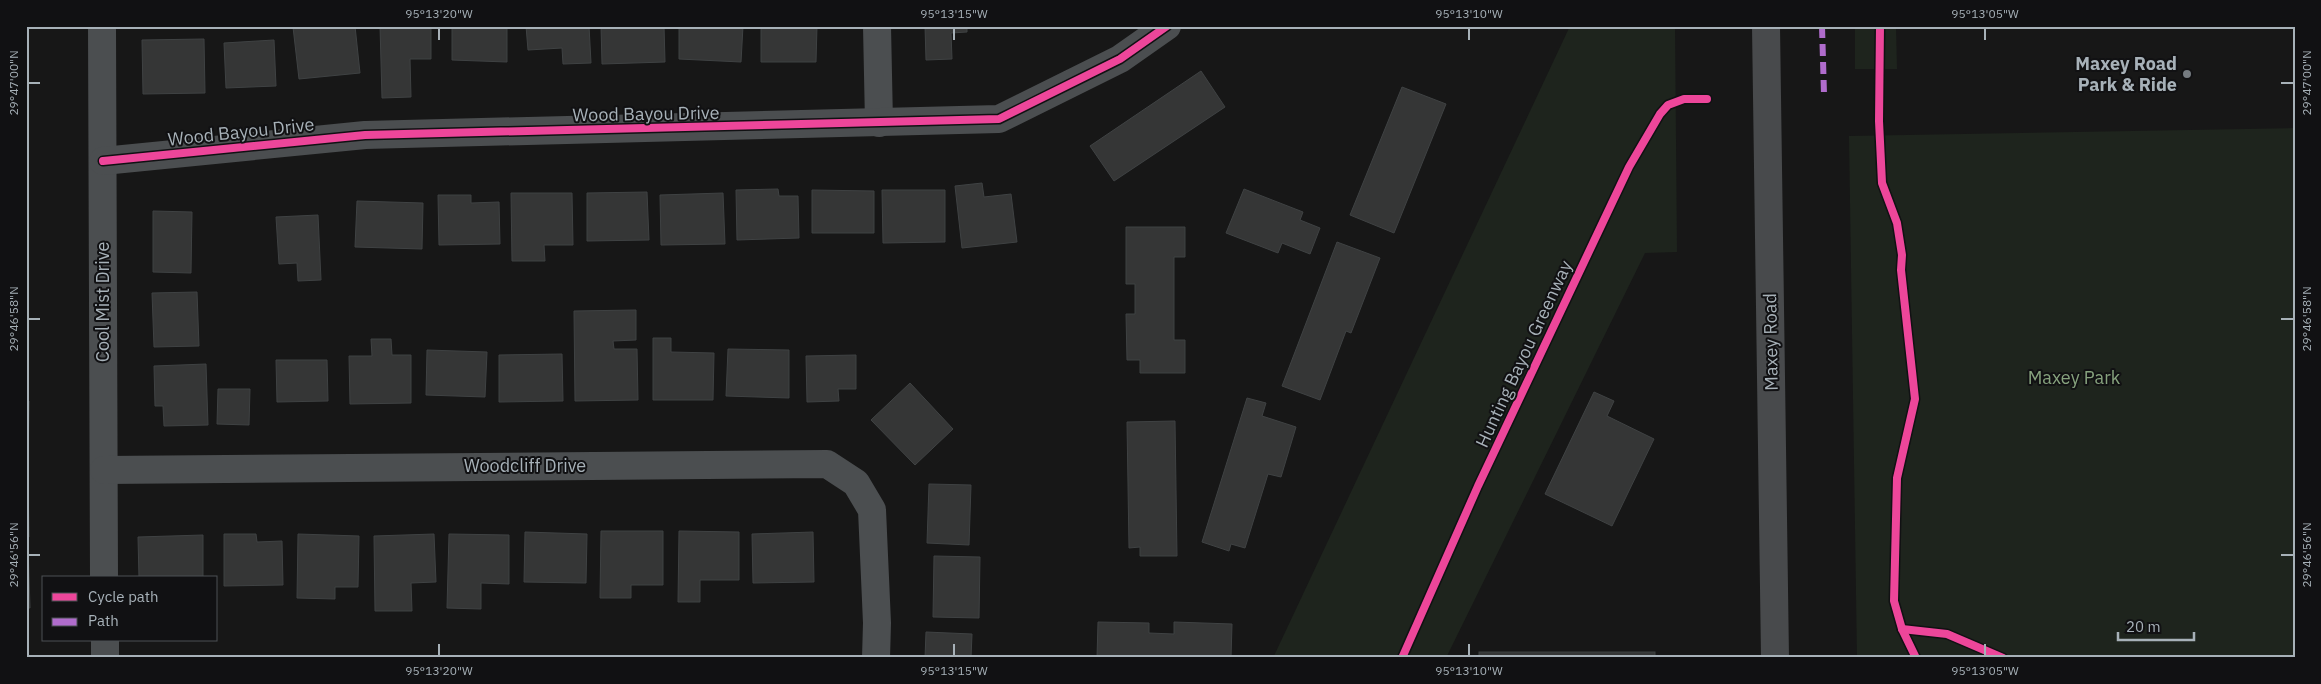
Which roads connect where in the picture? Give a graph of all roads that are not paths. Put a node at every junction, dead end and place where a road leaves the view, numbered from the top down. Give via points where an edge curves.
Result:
1 (102, 26) edge
2 (877, 26) edge
3 (1166, 26) edge
4 (1766, 26) edge
5 (879, 123) junction
6 (103, 161) junction
7 (104, 470) junction
8 (104, 576) edge
9 (105, 642) edge
10 (105, 658) edge
11 (876, 658) edge
12 (1775, 658) edge

1 - 6 street, Cool Mist Drive
2 - 5 street
3 - 5 street, Wood Bayou Drive via 1120,58 999,119
4 - 12 main road, Maxey Road
5 - 6 street, Wood Bayou Drive via 365,135
6 - 7 street, Cool Mist Drive
7 - 8 street, Cool Mist Drive
7 - 11 street, Woodcliff Drive via 827,464 856,483 872,510
9 - 10 street

